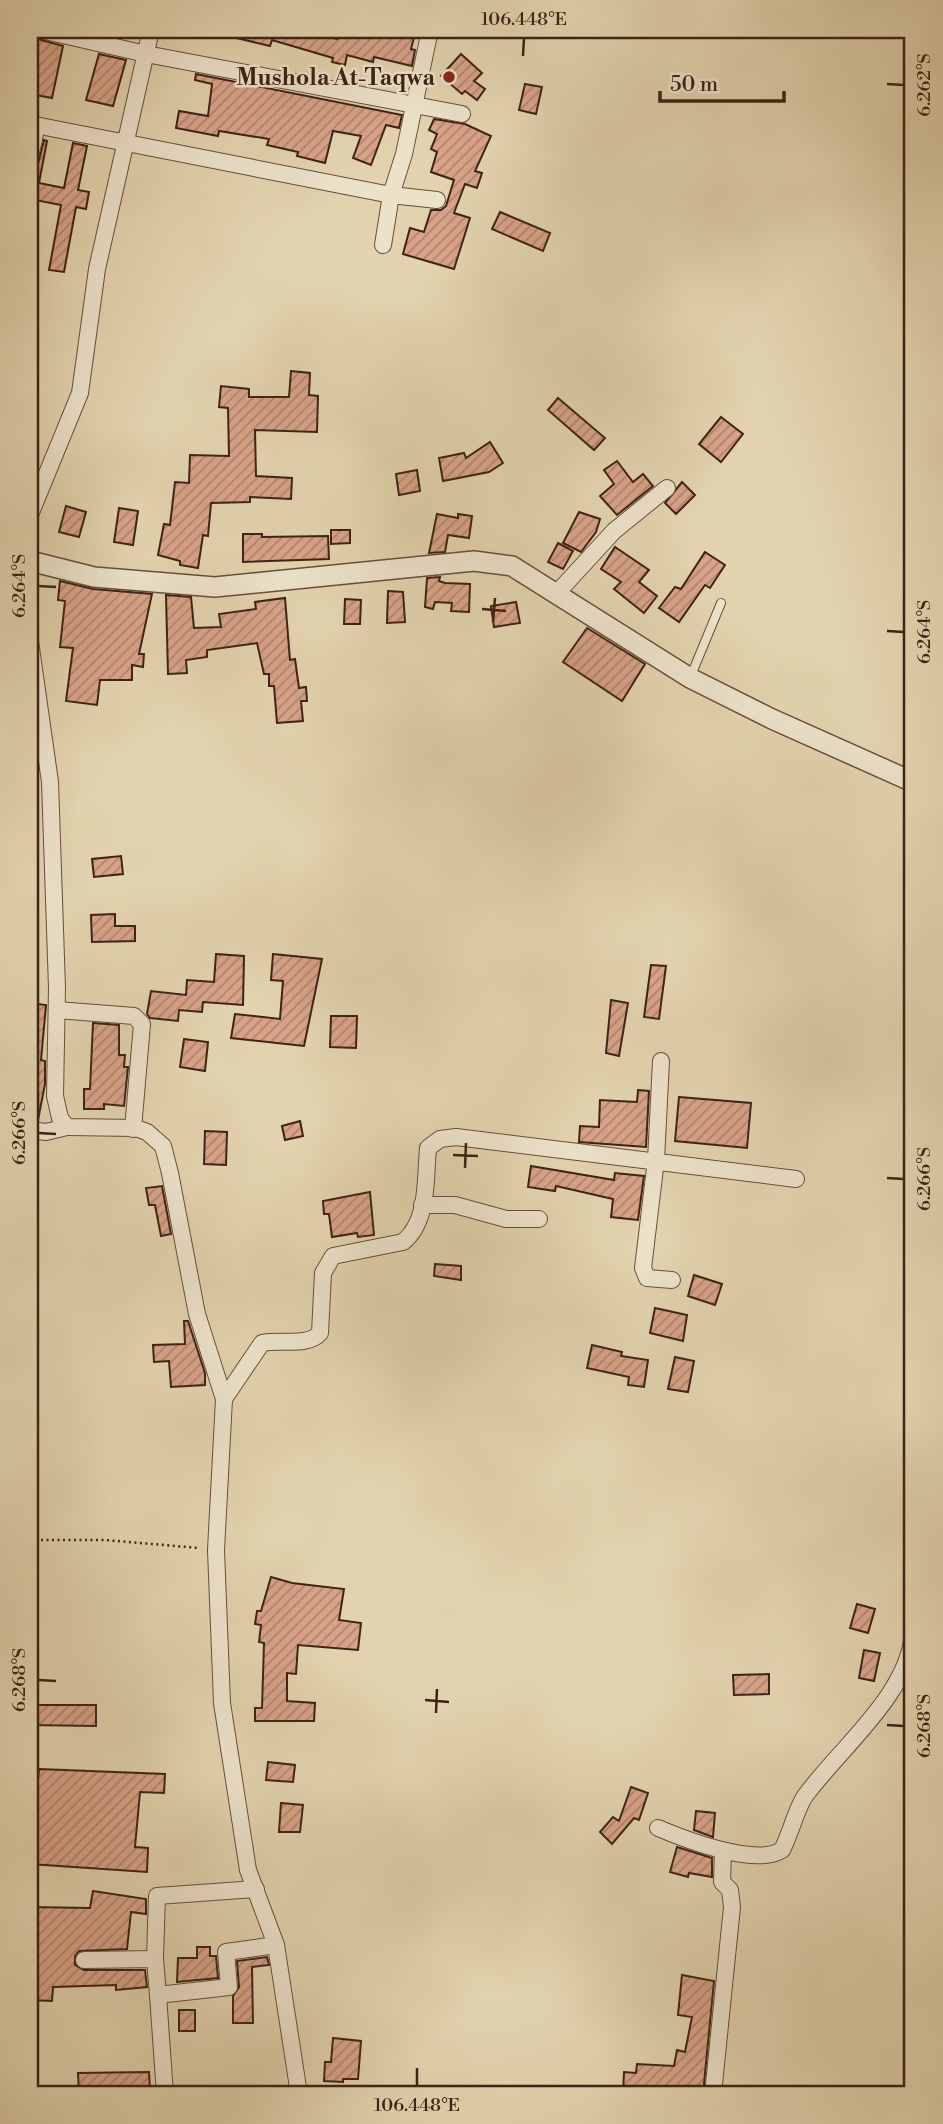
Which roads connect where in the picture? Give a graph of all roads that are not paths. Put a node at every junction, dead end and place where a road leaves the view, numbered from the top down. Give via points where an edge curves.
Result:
1 (41, 30) edge
2 (151, 30) edge
3 (430, 30) edge
4 (146, 54) junction
5 (414, 106) junction
6 (462, 114) dead end
7 (34, 124) edge
8 (127, 143) junction
9 (30, 157) edge
10 (391, 195) junction
11 (437, 200) dead end
12 (383, 245) dead end
13 (667, 488) dead end
14 (30, 515) edge
15 (30, 561) edge
16 (557, 593) junction
17 (721, 603) dead end
18 (30, 641) edge
19 (690, 678) junction
20 (913, 782) edge
21 (57, 1010) junction
22 (661, 1061) dead end
23 (68, 1127) junction
24 (132, 1129) junction
25 (30, 1130) edge
26 (656, 1160) junction
27 (796, 1180) dead end
28 (422, 1205) junction
29 (539, 1219) dead end
30 (672, 1280) dead end
31 (224, 1399) junction
32 (913, 1632) edge
33 (657, 1828) dead end
34 (723, 1851) junction
35 (256, 1889) junction
36 (276, 1945) junction
37 (155, 1959) junction
38 (84, 1960) dead end
39 (158, 1995) junction
40 (165, 2094) edge
41 (299, 2094) edge
42 (713, 2094) edge

1 - 4 street
2 - 4 street
3 - 5 street
4 - 5 street
4 - 8 street
5 - 6 street
5 - 10 street
7 - 8 street
7 - 9 street
8 - 10 street
8 - 14 street via 97,269 80,393
10 - 11 street
10 - 12 street
13 - 16 street via 614,531
15 - 16 street via 94,577 215,587 494,561 512,566
16 - 19 street
17 - 19 lane
18 - 21 street via 50,782
19 - 20 street
21 - 23 street via 55,1096 60,1118
21 - 24 street via 134,1016 142,1024
22 - 26 street
23 - 24 street
23 - 25 street
24 - 31 street via 154,1135 163,1146 197,1314
26 - 27 street
26 - 28 street via 448,1137 428,1148
26 - 30 street via 644,1272 652,1279
28 - 29 street via 455,1205 506,1219
28 - 31 street via 416,1228 403,1242 332,1256 323,1273 320,1333 309,1341 262,1343
31 - 35 street via 216,1549 222,1703 248,1870
32 - 34 street via 902,1674 803,1799 782,1850 772,1854
33 - 34 street via 698,1846
34 - 42 street via 722,1882 730,1890 732,1908
35 - 36 street
35 - 37 street via 157,1896
36 - 39 street via 226,1952 229,1987
36 - 41 street
37 - 38 street
37 - 39 street
39 - 40 street

